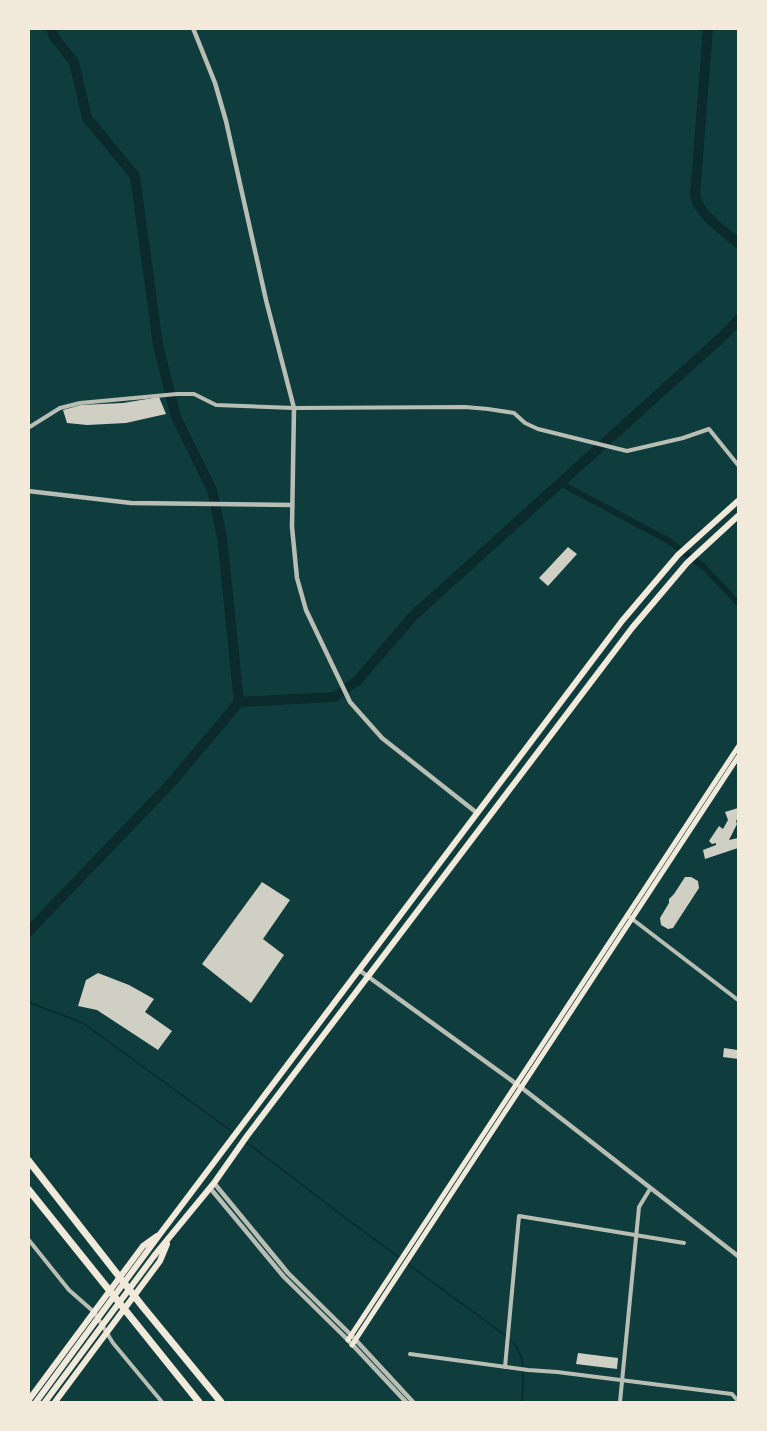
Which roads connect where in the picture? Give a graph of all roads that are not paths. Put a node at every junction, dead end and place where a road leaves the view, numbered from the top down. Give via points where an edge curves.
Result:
1 (193, 28) edge
2 (294, 408) junction
3 (28, 428) edge
4 (738, 465) edge
5 (28, 491) edge
6 (738, 501) edge
7 (292, 505) junction
8 (738, 516) edge
9 (738, 747) edge
10 (738, 757) edge
11 (477, 813) junction
12 (630, 917) junction
13 (359, 970) junction
14 (368, 977) junction
15 (738, 1000) edge
16 (519, 1086) junction
17 (28, 1161) edge
18 (212, 1186) junction
19 (28, 1189) edge
20 (650, 1189) junction
21 (160, 1234) junction
22 (636, 1234) junction
23 (28, 1239) edge
24 (168, 1241) junction
25 (684, 1243) dead end
26 (738, 1256) edge
27 (94, 1312) junction
28 (101, 1322) junction
29 (107, 1333) junction
30 (352, 1340) junction
31 (410, 1354) dead end
32 (505, 1367) junction
33 (623, 1381) junction
34 (28, 1401) edge
35 (738, 1401) edge
36 (36, 1402) edge
37 (45, 1402) edge
38 (55, 1402) edge
39 (162, 1402) edge
40 (199, 1402) edge
41 (221, 1402) edge
42 (406, 1402) edge
43 (413, 1402) edge
44 (620, 1402) edge

1 - 2 street via 223,112
2 - 3 street via 216,405 194,394 177,394 80,403 60,408
2 - 4 street via 488,408 514,413 538,429 627,451 709,429
2 - 7 street
5 - 7 street via 131,503
6 - 11 main road via 678,555 628,614
7 - 11 street via 297,578 306,610 350,702 382,738
8 - 14 main road via 687,563 632,628
9 - 12 main road
10 - 12 main road
11 - 13 main road
12 - 15 street
12 - 16 main road
13 - 14 street
13 - 21 main road
14 - 16 street
14 - 18 main road
16 - 20 street
16 - 30 main road
17 - 41 highway
18 - 24 main road
18 - 30 street via 284,1277
19 - 40 highway
20 - 22 street via 639,1208
20 - 26 street
21 - 27 main road via 143,1246
21 - 28 main road
22 - 25 street
22 - 32 street via 519,1216
22 - 33 street
23 - 27 street via 69,1290
24 - 28 main road
24 - 29 main road via 160,1261
27 - 28 street
27 - 34 main road
28 - 29 street
28 - 36 main road
28 - 37 main road
29 - 38 main road
29 - 39 street
30 - 42 street
30 - 43 street
31 - 32 street
32 - 33 street
33 - 35 street via 732,1394
33 - 44 street

